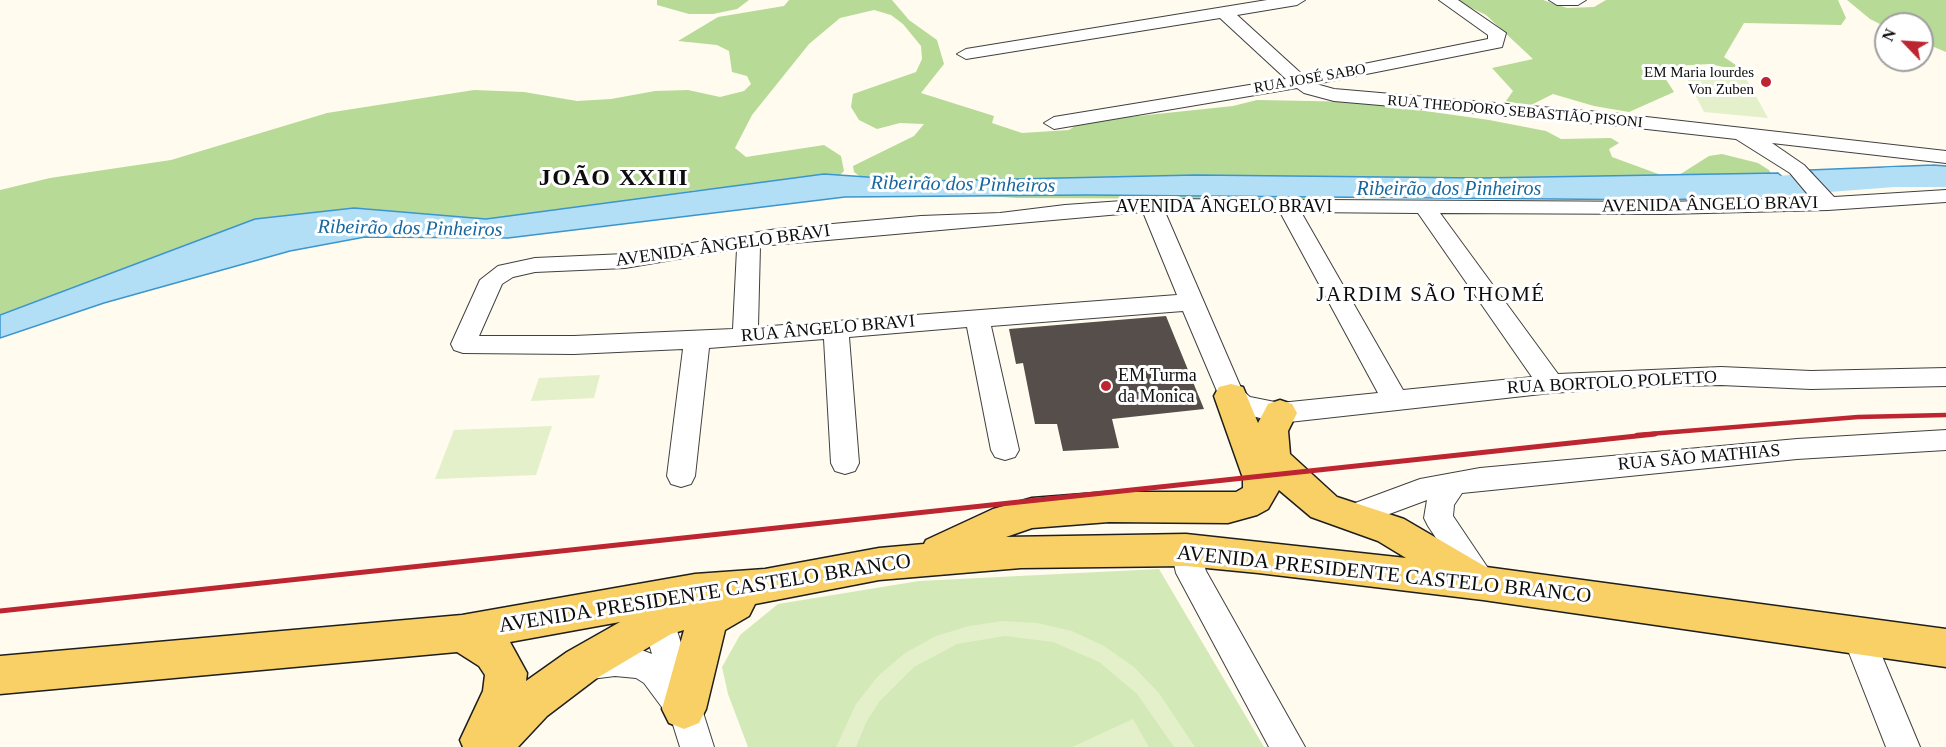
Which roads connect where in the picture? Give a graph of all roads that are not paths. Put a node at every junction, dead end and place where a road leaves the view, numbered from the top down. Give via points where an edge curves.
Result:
1 (1297, 0) edge
2 (1447, 0) edge
3 (1557, 0) edge
4 (1578, 0) edge
5 (1224, 12) junction
6 (966, 54) dead end
7 (1300, 82) junction
8 (1054, 123) dead end
9 (1732, 133) junction
10 (1808, 139) junction
11 (1946, 157) edge
12 (1797, 169) junction
13 (1946, 196) edge
14 (1822, 197) junction
15 (1151, 205) junction
16 (1287, 206) junction
17 (1424, 206) junction
18 (748, 242) junction
19 (1193, 302) junction
20 (977, 316) junction
21 (836, 328) junction
22 (745, 336) junction
23 (697, 340) junction
24 (463, 344) joint
25 (1946, 377) edge
26 (1551, 384) junction
27 (1231, 396) junction
28 (1395, 400) junction
29 (1280, 413) junction
30 (1942, 446) edge
31 (1005, 450) dead end
32 (845, 463) dead end
33 (681, 476) dead end
34 (1453, 484) junction
35 (1349, 517) junction
36 (1186, 550) junction
37 (919, 560) junction
38 (1483, 583) junction
39 (765, 586) junction
40 (695, 591) junction
41 (658, 621) junction
42 (462, 633) junction
43 (1858, 635) junction
44 (1946, 648) edge
45 (582, 665) junction
46 (0, 675) edge
47 (684, 709) junction
48 (478, 747) edge
49 (488, 747) edge
50 (697, 747) edge
51 (1288, 747) edge
52 (1904, 747) edge

1 - 5 street
2 - 7 street, RUA JOSÉ SABO via 1497,33 1496,43
3 - 4 street
5 - 6 street
5 - 7 street
7 - 8 street, RUA JOSÉ SABO
7 - 9 street, RUA THEODORO SEBASTIÃO PISONI via 1347,98
9 - 10 street, RUA THEODORO SEBASTIÃO PISONI
9 - 12 street, RUA THEODORO SEBASTIÃO PISONI via 1761,145
10 - 11 street, RUA THEODORO SEBASTIÃO PISONI
10 - 12 street via 1796,152
12 - 14 street, RUA THEODORO SEBASTIÃO PISONI
13 - 14 street, AVENIDA ÂNGELO BRAVI
14 - 17 street, AVENIDA ÂNGELO BRAVI via 1666,208
15 - 16 street, AVENIDA ÂNGELO BRAVI
15 - 18 street, AVENIDA ÂNGELO BRAVI via 777,236
15 - 19 street
16 - 17 street, AVENIDA ÂNGELO BRAVI
16 - 28 street
17 - 26 street
18 - 22 street
18 - 24 street, AVENIDA ÂNGELO BRAVI via 625,261 535,265 506,271 492,280
19 - 20 street, RUA ÂNGELO BRAVI
19 - 27 street
20 - 21 street, RUA ÂNGELO BRAVI
20 - 31 street
21 - 22 street, RUA ÂNGELO BRAVI
21 - 32 street
22 - 23 street, RUA ÂNGELO BRAVI
23 - 24 street, RUA ÂNGELO BRAVI
23 - 33 street
25 - 26 street, RUA BORTOLO POLETTO via 1811,380 1722,376
26 - 28 street, RUA BORTOLO POLETTO
27 - 29 street, RUA BORTOLO POLETTO via 1252,408
27 - 37 main road via 1261,478 1261,490 1250,502 1228,508 1108,507 1032,513 1006,520
28 - 29 street, RUA BORTOLO POLETTO
29 - 35 main road via 1271,431 1271,451 1276,462 1324,507
30 - 34 street, RUA SÃO MATHIAS via 1797,449
34 - 35 street, RUA SÃO MATHIAS via 1430,487
34 - 38 street via 1440,503 1438,518
35 - 38 main road via 1391,530
36 - 37 main road, AVENIDA PRESIDENTE CASTELO BRANCO via 1021,552
36 - 38 main road, AVENIDA PRESIDENTE CASTELO BRANCO
36 - 51 street via 1191,573
37 - 39 main road, AVENIDA PRESIDENTE CASTELO BRANCO
38 - 43 main road, AVENIDA PRESIDENTE CASTELO BRANCO
39 - 40 main road, AVENIDA PRESIDENTE CASTELO BRANCO
39 - 41 main road
39 - 47 main road via 707,619
40 - 41 main road via 668,608
40 - 42 main road, AVENIDA PRESIDENTE CASTELO BRANCO
41 - 45 main road
41 - 47 street
42 - 46 main road, AVENIDA PRESIDENTE CASTELO BRANCO
42 - 48 main road via 494,653 506,673 504,692
43 - 44 main road, AVENIDA PRESIDENTE CASTELO BRANCO
43 - 52 street
45 - 47 street via 615,661 639,664 656,672
45 - 49 main road via 532,702
47 - 50 street

